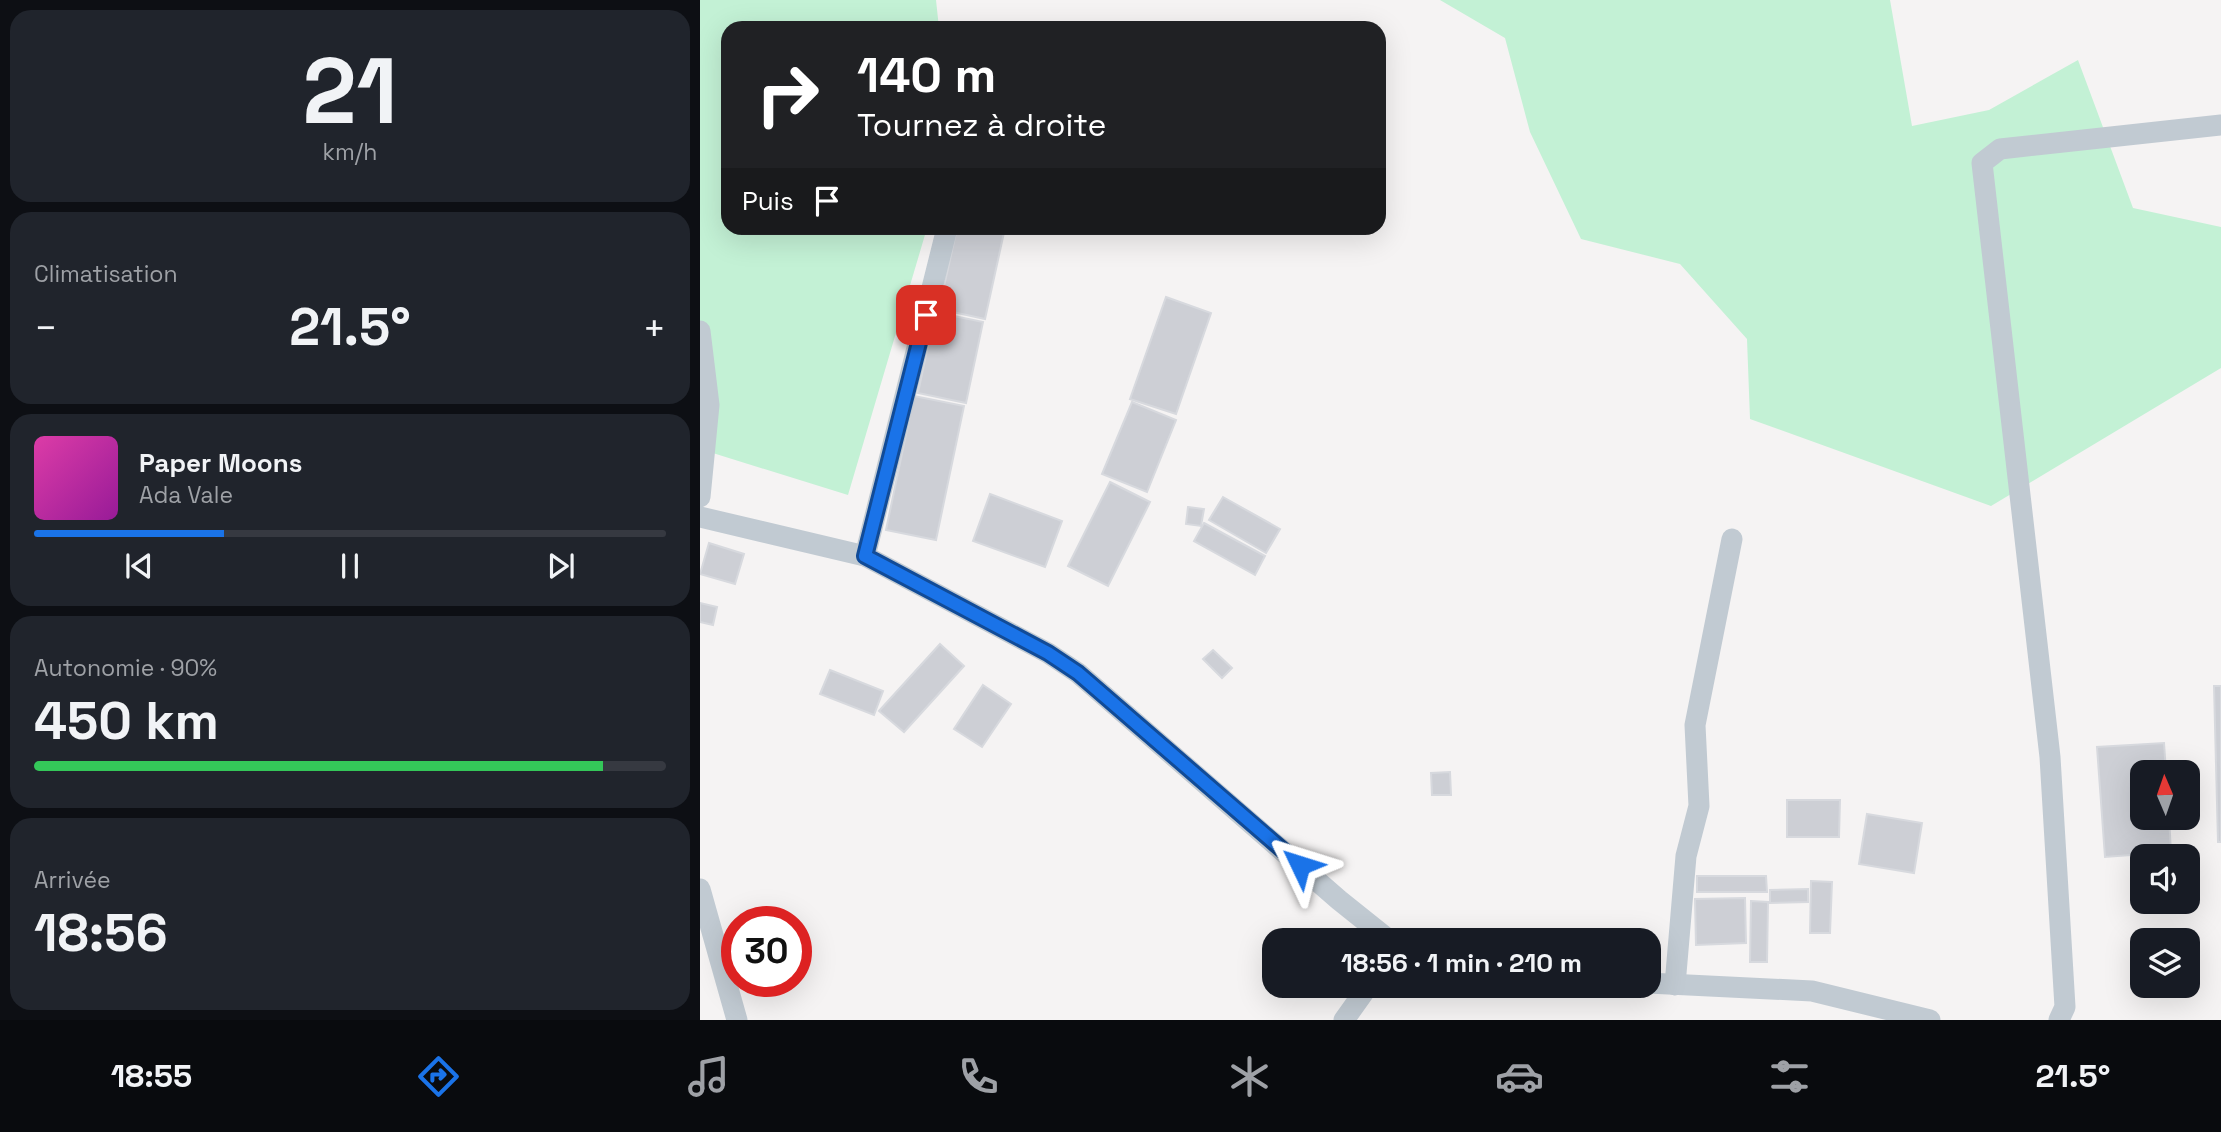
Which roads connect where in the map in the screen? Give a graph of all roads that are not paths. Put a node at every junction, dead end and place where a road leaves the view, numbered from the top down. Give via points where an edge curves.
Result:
1 (2221, 125) edge
2 (945, 235) edge
3 (700, 331) edge
4 (700, 497) edge
5 (700, 517) edge
6 (1732, 539) dead end
7 (865, 556) junction
8 (700, 889) edge
9 (1375, 928) edge
10 (1661, 984) edge
11 (1675, 985) junction
12 (1360, 998) edge
13 (737, 1020) edge
14 (1344, 1020) edge
15 (1930, 1020) edge
16 (2059, 1020) edge

1 - 16 street via 2000,149 1982,163 2050,757 2065,1007
2 - 7 street
3 - 4 street via 709,405
5 - 7 street
6 - 11 street via 1695,726 1699,806 1686,856
7 - 9 street via 1078,673
8 - 13 street
10 - 11 street
11 - 15 street via 1812,991
12 - 14 street

